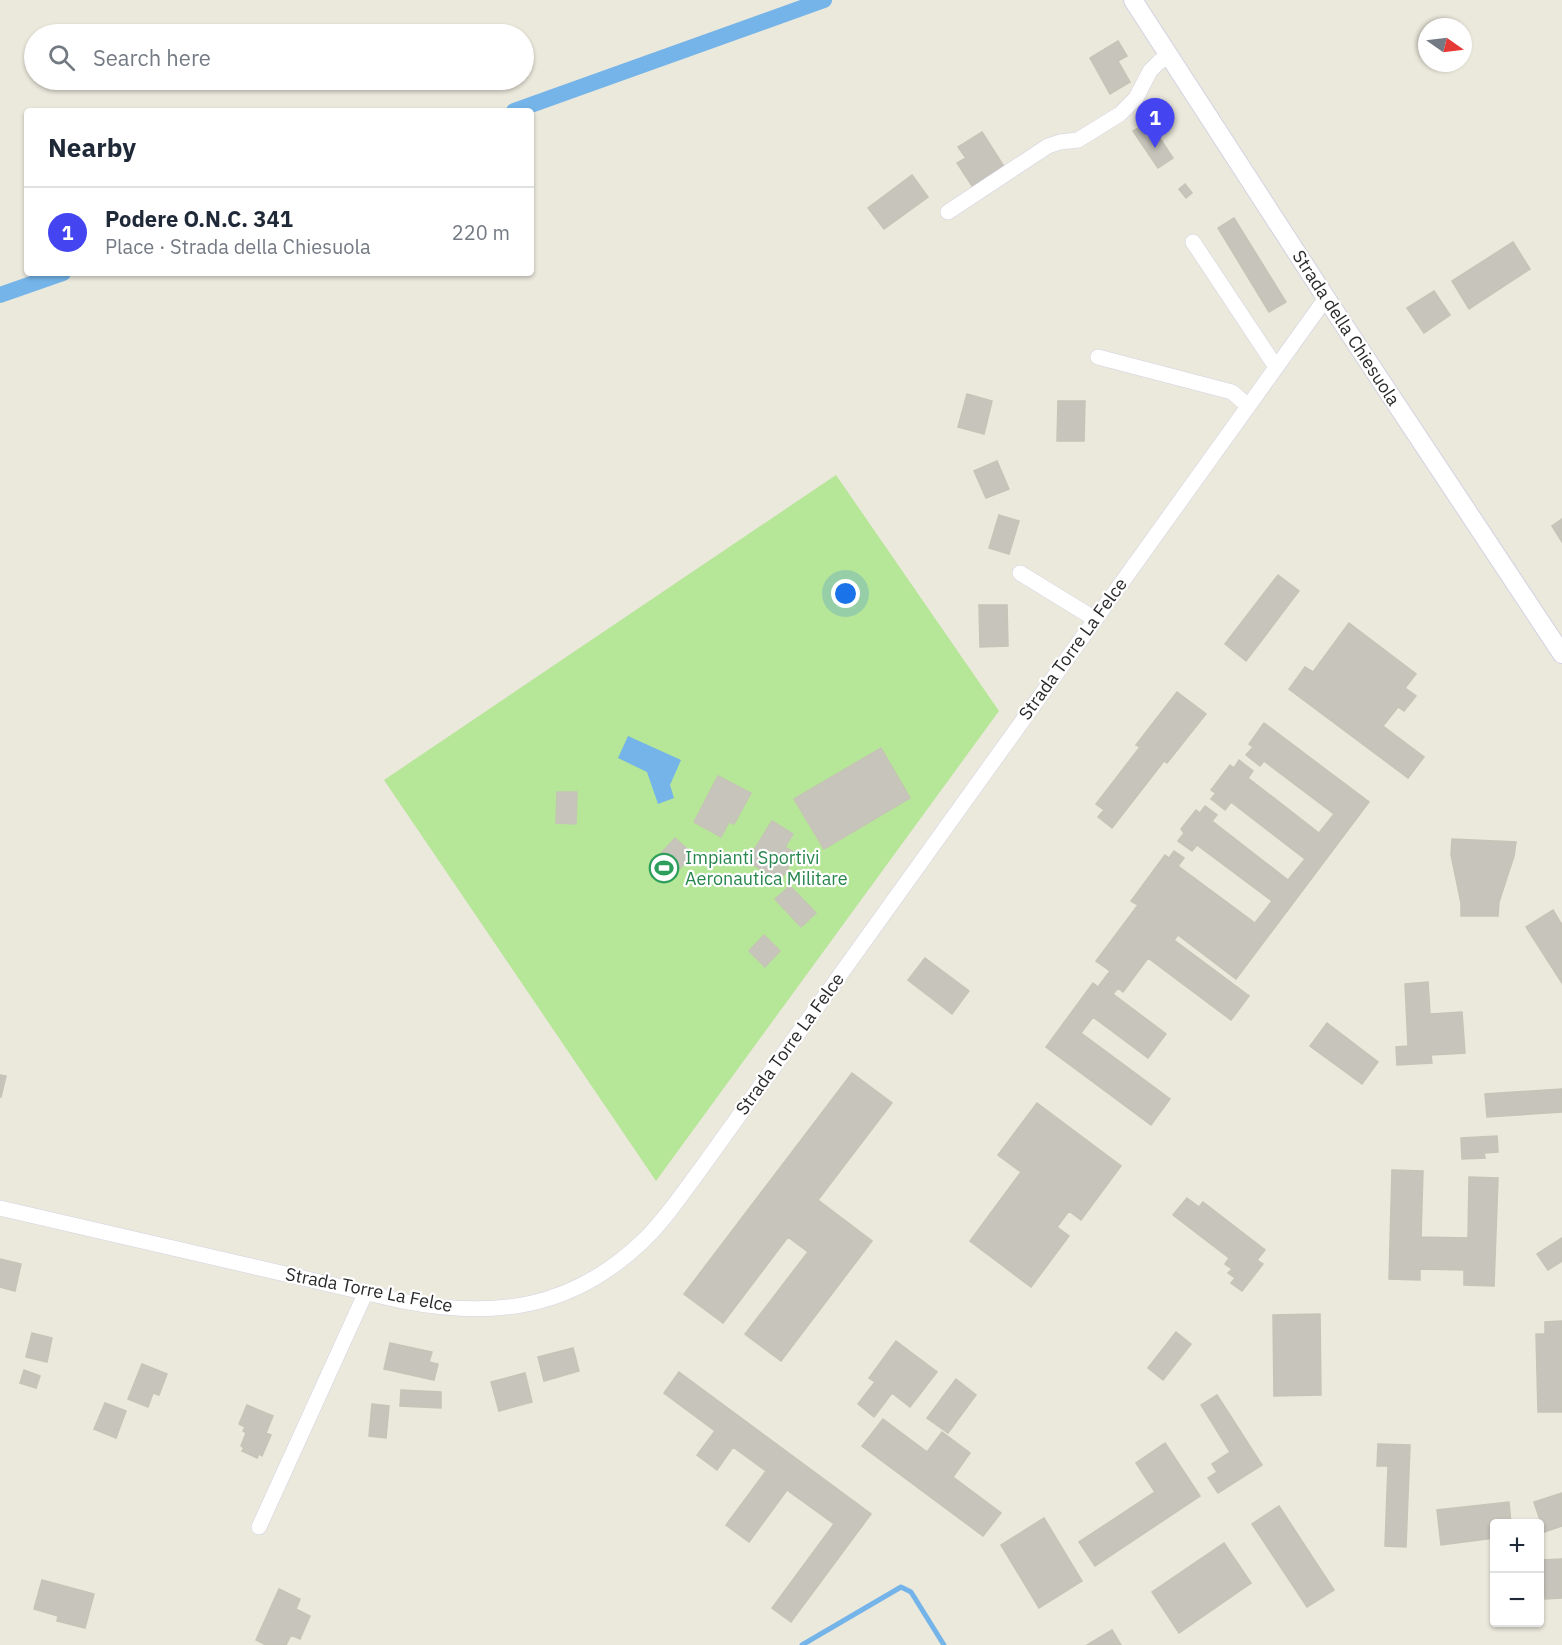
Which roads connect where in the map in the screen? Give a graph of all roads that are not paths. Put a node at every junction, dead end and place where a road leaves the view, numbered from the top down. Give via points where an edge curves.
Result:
1 (1133, 0) edge
2 (1169, 55) junction
3 (948, 212) dead end
4 (1193, 242) dead end
5 (1326, 298) junction
6 (1098, 357) dead end
7 (1276, 367) junction
8 (1248, 406) junction
9 (1020, 573) dead end
10 (1095, 619) junction
11 (1562, 654) edge
12 (0, 1208) edge
13 (366, 1292) junction
14 (259, 1527) dead end

1 - 2 street, Strada della Chiesuola
2 - 3 street via 1150,71 1136,98 1120,114 1078,140 1048,146
2 - 5 street, Strada della Chiesuola
4 - 7 street
5 - 7 street, Strada Torre La Felce
5 - 11 street, Strada della Chiesuola
6 - 8 street via 1232,392
7 - 8 street, Strada Torre La Felce
8 - 10 street, Strada Torre La Felce
9 - 10 street
10 - 13 street, Strada Torre La Felce via 700,1170 638,1245 613,1267 579,1287 517,1306 451,1308
12 - 13 street, Strada Torre La Felce
13 - 14 street

